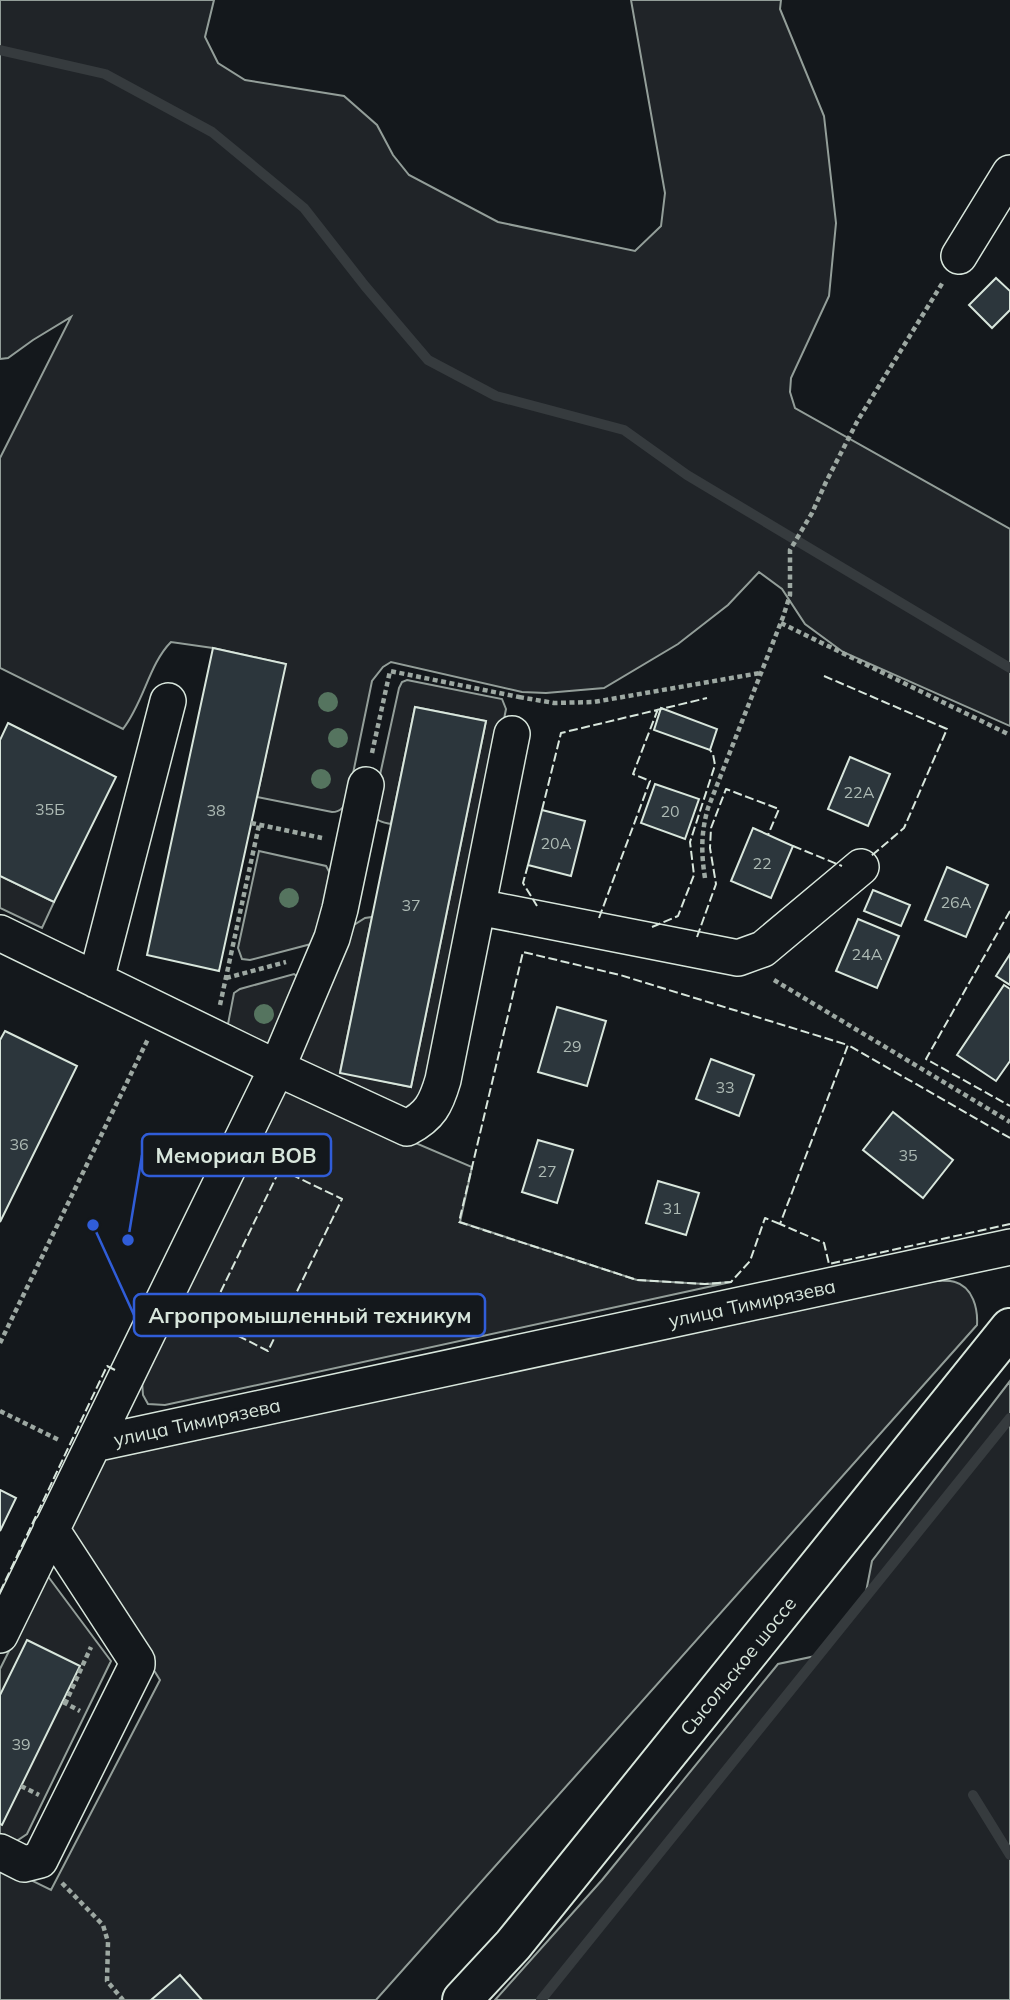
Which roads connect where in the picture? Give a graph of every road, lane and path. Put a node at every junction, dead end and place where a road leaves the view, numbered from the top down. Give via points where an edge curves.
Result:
1 (1010, 173) edge
2 (959, 256) joint
3 (781, 623) junction
4 (761, 673) junction
5 (519, 697) junction
6 (168, 701) dead end
7 (512, 734) joint
8 (1010, 735) edge
9 (366, 785) joint
10 (251, 823) dead end
11 (260, 825) junction
12 (353, 845) junction
13 (861, 867) dead end
14 (705, 878) dead end
15 (478, 907) junction
16 (0, 933) edge
17 (326, 951) junction
18 (738, 958) junction
19 (226, 978) junction
20 (96, 980) junction
21 (150, 1035) dead end
22 (213, 1037) junction
23 (277, 1068) junction
24 (1010, 1122) edge
25 (1010, 1247) edge
26 (1010, 1328) edge
27 (0, 1343) edge
28 (0, 1411) edge
29 (82, 1444) junction
30 (51, 1529) junction
31 (107, 1615) junction
32 (0, 1635) edge
33 (65, 1703) dead end
34 (0, 1852) edge
35 (40, 1860) junction
36 (122, 2000) edge
37 (462, 2000) edge

1 - 2 street
2 - 3 path via 858,421 789,550 790,595
3 - 4 path
3 - 8 path
4 - 5 path via 594,702 554,704
4 - 14 path via 703,825
5 - 7 path
5 - 9 path via 390,671
6 - 20 street
7 - 15 street
9 - 12 street, улица Тимирязева
10 - 11 path
11 - 12 path
11 - 19 path
12 - 17 street, улица Тимирязева
13 - 18 street via 763,949
15 - 18 street
15 - 23 street via 443,1080 430,1111 419,1122 407,1128
16 - 20 street
17 - 19 path
17 - 23 street, улица Тимирязева
18 - 24 path
19 - 22 path
20 - 22 street
21 - 27 path
22 - 23 street
23 - 29 street, улица Тимирязева
25 - 29 street, улица Тимирязева
26 - 37 highway, Сысольское шоссе via 513,1945
28 - 29 path
29 - 30 street
30 - 31 street
30 - 32 street
31 - 33 path
31 - 35 street via 137,1661 136,1670
34 - 35 street via 24,1864
35 - 36 path via 103,1925 108,1942 107,1981

